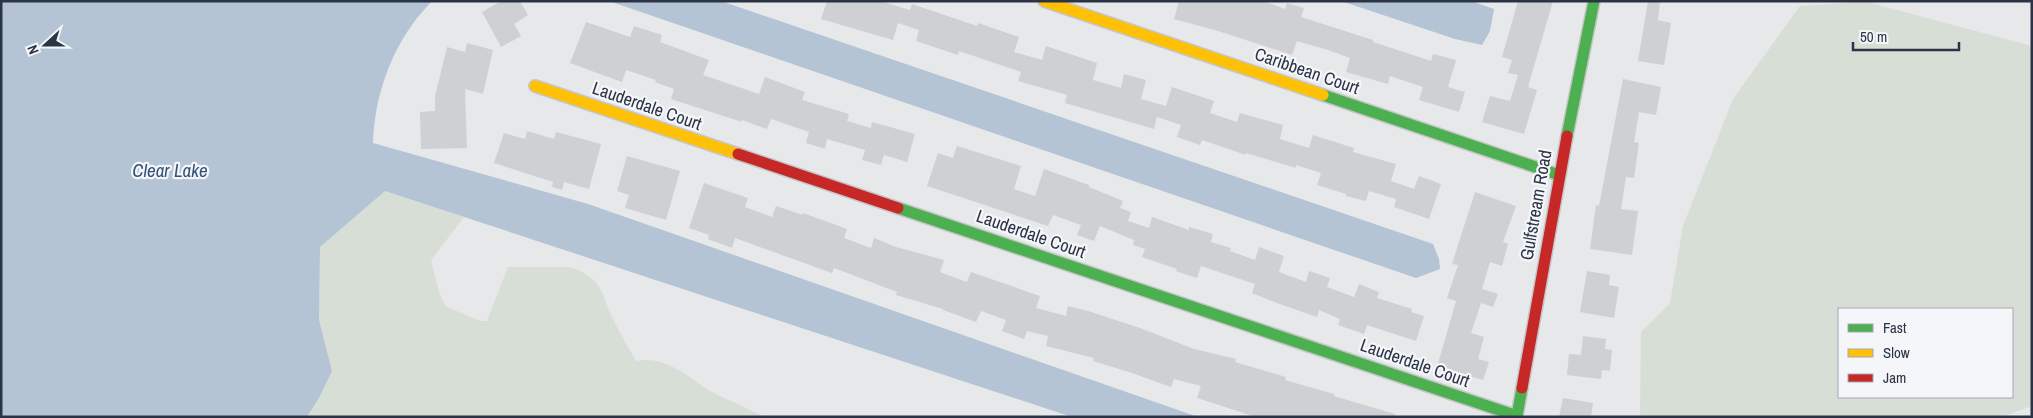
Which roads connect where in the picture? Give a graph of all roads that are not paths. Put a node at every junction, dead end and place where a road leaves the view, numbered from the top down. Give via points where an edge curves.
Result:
1 (1044, 1) edge
2 (1594, 1) edge
3 (535, 86) dead end
4 (1559, 175) junction
5 (1517, 416) edge

1 - 4 street, Caribbean Court
2 - 4 street, Gulfstream Road
3 - 5 street, Lauderdale Court
4 - 5 street, Gulfstream Road

